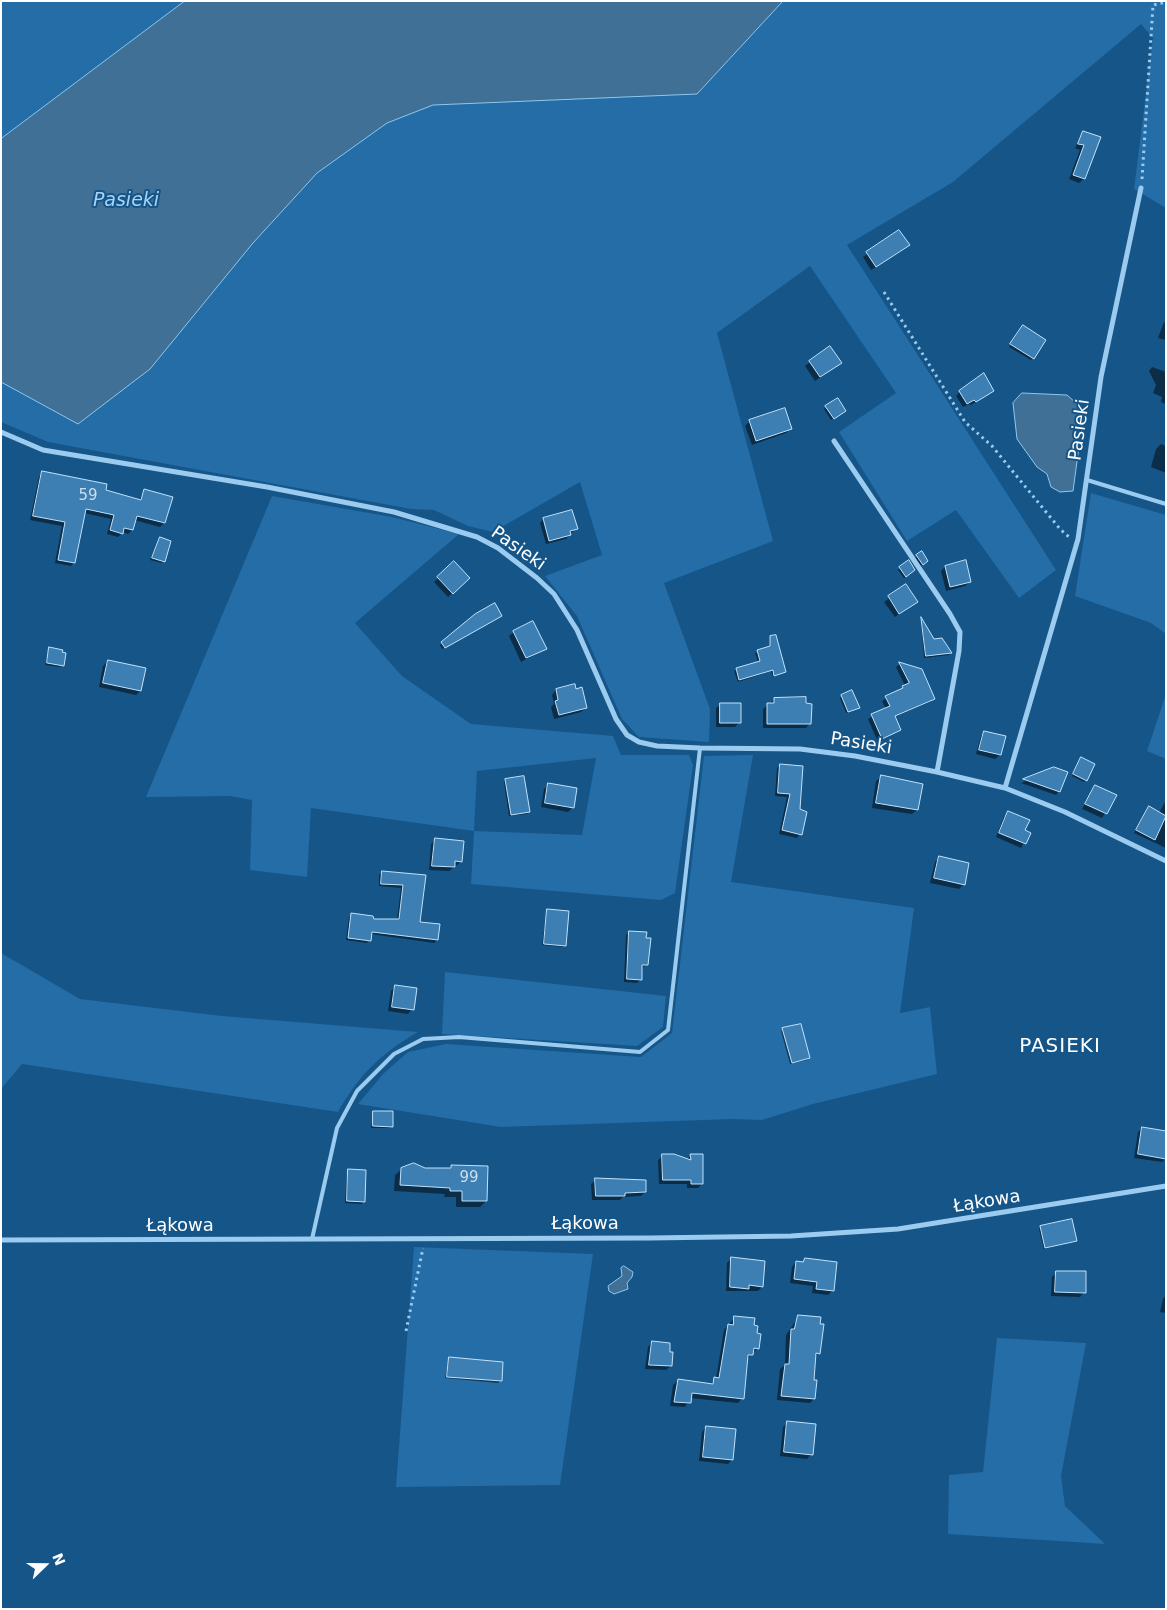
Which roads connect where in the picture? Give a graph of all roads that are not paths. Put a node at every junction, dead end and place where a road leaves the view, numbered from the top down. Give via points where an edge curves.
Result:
1 (1141, 188) road end
2 (1, 432) edge
3 (834, 442) dead end
4 (1086, 480) junction
5 (1166, 504) edge
6 (700, 748) junction
7 (937, 772) junction
8 (1005, 788) junction
9 (1166, 862) edge
10 (1166, 1186) edge
11 (1, 1240) edge
12 (312, 1240) junction

1 - 4 street, Pasieki via 1101,377
2 - 6 street, Pasieki via 43,450 267,487 394,512 477,536 498,548 554,594 577,630 616,719 627,735 657,746
3 - 7 street via 960,632
4 - 5 lane
4 - 8 street, Pasieki via 1077,544
6 - 7 street, Pasieki via 800,749
6 - 12 lane via 668,1030 640,1052 460,1037 423,1039 394,1054 357,1091 337,1128
7 - 8 street, Pasieki
8 - 9 street, Pasieki via 1064,812
10 - 12 street, Łąkowa via 898,1229 791,1236
11 - 12 street, Łąkowa

